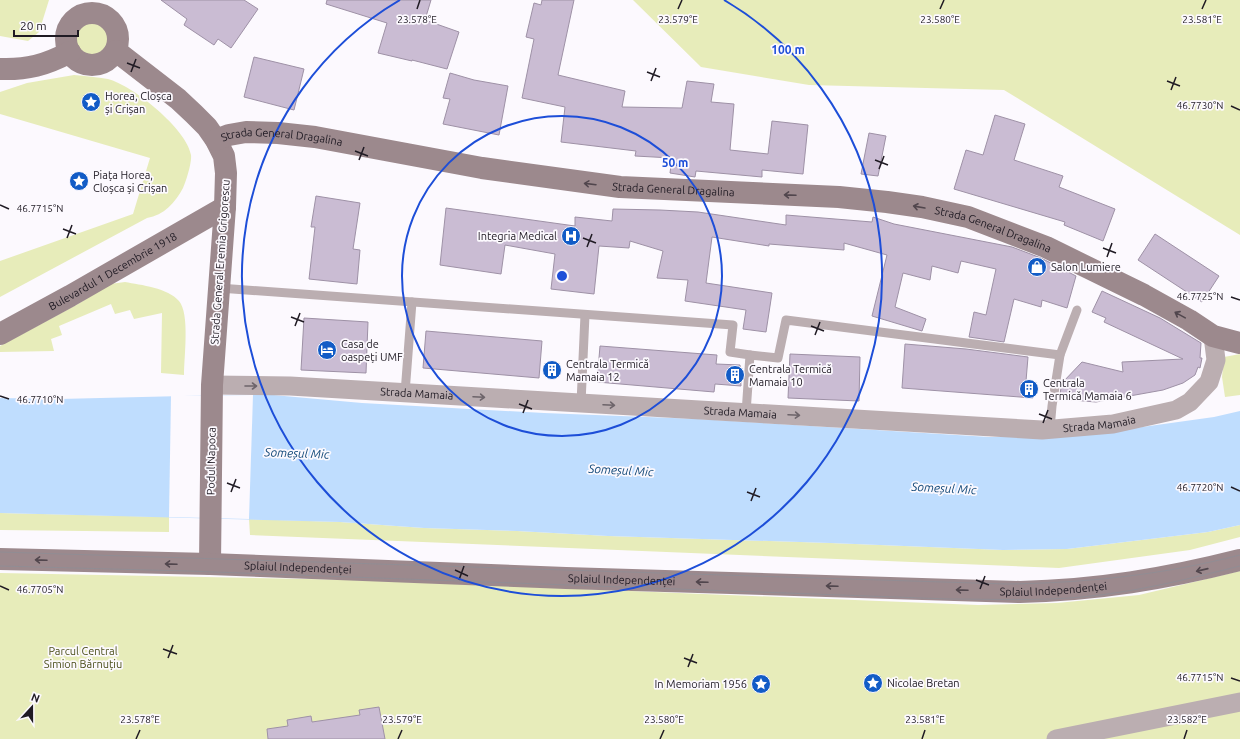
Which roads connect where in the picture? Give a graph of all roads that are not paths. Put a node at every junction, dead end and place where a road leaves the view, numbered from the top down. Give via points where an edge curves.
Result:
1 (90, 7) edge
2 (116, 51) junction
3 (70, 52) junction
4 (0, 69) edge
5 (216, 140) junction
6 (225, 207) junction
7 (219, 288) junction
8 (412, 302) junction
9 (1077, 310) dead end
10 (585, 315) junction
11 (0, 334) edge
12 (1213, 336) junction
13 (1240, 342) edge
14 (750, 355) junction
15 (1060, 355) junction
16 (212, 393) junction
17 (406, 393) junction
18 (581, 403) junction
19 (746, 413) junction
20 (1050, 429) junction
21 (0, 559) edge
22 (1240, 560) edge
23 (210, 564) junction
24 (1240, 702) edge
25 (1056, 739) edge

1 - 2 main road via 113,23 117,30
1 - 3 main road via 87,14 80,16 69,26 66,41
2 - 3 main road via 103,63 95,65 78,62
2 - 5 main road, Strada General Dragalina via 178,99 207,126
3 - 4 main road via 53,61 32,67
5 - 6 main road, Strada General Eremia Grigorescu via 224,156
12 -> 5 main road, Strada General Dragalina via 1144,295 1046,247 968,217 922,207 839,197 620,187 482,168 315,137 278,133 246,132
6 - 7 main road, Strada General Eremia Grigorescu
6 - 11 main road, Bulevardul 1 Decembrie 1918
7 - 8 lane
7 - 16 main road, Strada General Eremia Grigorescu
8 - 10 lane
8 - 17 lane
9 - 15 lane
10 - 14 lane via 733,326 730,352
10 - 18 lane
12 - 13 main road, Strada General Dragalina
12 - 20 street, Strada Mamaia via 1216,360 1209,382 1190,402 1176,410 1113,424
14 - 15 lane via 778,358 786,320
14 - 19 lane
15 - 20 lane
16 -> 17 street, Strada Mamaia via 290,386
16 - 23 main road, Podul Napoca
17 -> 18 street, Strada Mamaia
18 -> 19 street, Strada Mamaia
19 -> 20 street, Strada Mamaia
23 -> 21 main road, Splaiul Independenței
22 -> 23 main road, Splaiul Independenței via 1204,570 1130,584 1063,591 1020,592 574,579
24 - 25 street

